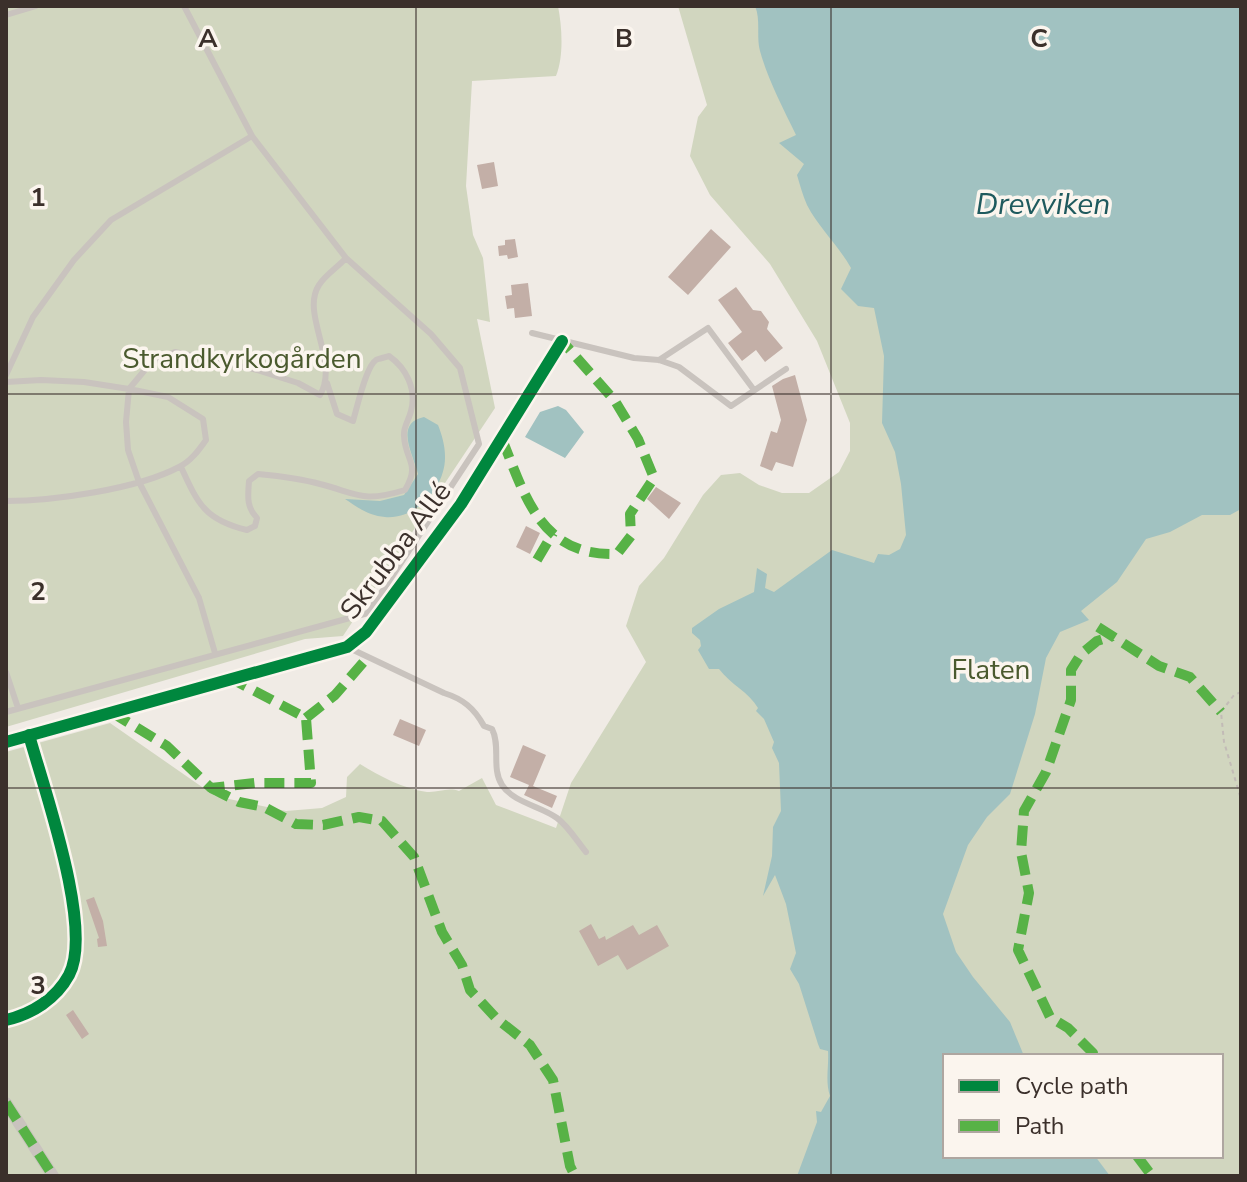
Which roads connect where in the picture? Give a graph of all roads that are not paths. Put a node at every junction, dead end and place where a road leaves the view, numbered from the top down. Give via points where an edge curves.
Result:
1 (36, 6) edge
2 (184, 6) edge
3 (6, 15) edge
4 (252, 136) junction
5 (346, 258) junction
6 (532, 333) dead end
7 (562, 341) junction
8 (659, 360) junction
9 (786, 369) dead end
10 (6, 375) edge
11 (6, 382) edge
12 (327, 383) junction
13 (129, 389) junction
14 (754, 390) junction
15 (181, 467) junction
16 (139, 482) junction
17 (6, 501) edge
18 (347, 647) junction
19 (215, 653) junction
20 (6, 672) edge
21 (18, 708) junction
22 (6, 712) edge
23 (29, 735) junction
24 (6, 742) edge
25 (586, 852) dead end
26 (6, 1020) edge
27 (6, 1103) edge
28 (53, 1176) edge

1 - 3 lane
2 - 4 lane
4 - 5 lane
4 - 10 lane via 111,220 33,317
5 - 12 lane via 318,286 314,307
5 - 19 lane via 431,334 460,368 479,444 368,613
6 - 7 lane
7 - 8 lane
7 - 18 street, Skrubba Allé via 461,504 366,632
8 - 14 lane via 679,367 731,406
8 - 14 lane via 708,328
9 - 14 lane
11 - 13 lane via 84,382
12 - 13 lane via 320,395 284,378 175,352 149,365
12 - 15 lane via 337,414 353,421 368,368 376,359 389,356 403,366 411,384 412,408 404,437 413,464 405,490 356,497 321,484 258,474 249,481 248,501 257,518 247,530 229,526 197,502
13 - 15 lane via 168,397 203,419 206,440
13 - 16 lane via 128,450
15 - 16 lane
16 - 17 lane
16 - 19 lane via 199,598
18 - 23 street, Skrubba Allé
18 - 25 lane, Skrubba Allé via 461,698 496,737 502,786 557,818
19 - 21 lane
20 - 21 lane
21 - 22 lane
23 - 24 street, Skrubba Allé
23 - 26 street via 67,875 75,951 70,974 52,997 26,1015
27 - 28 street

